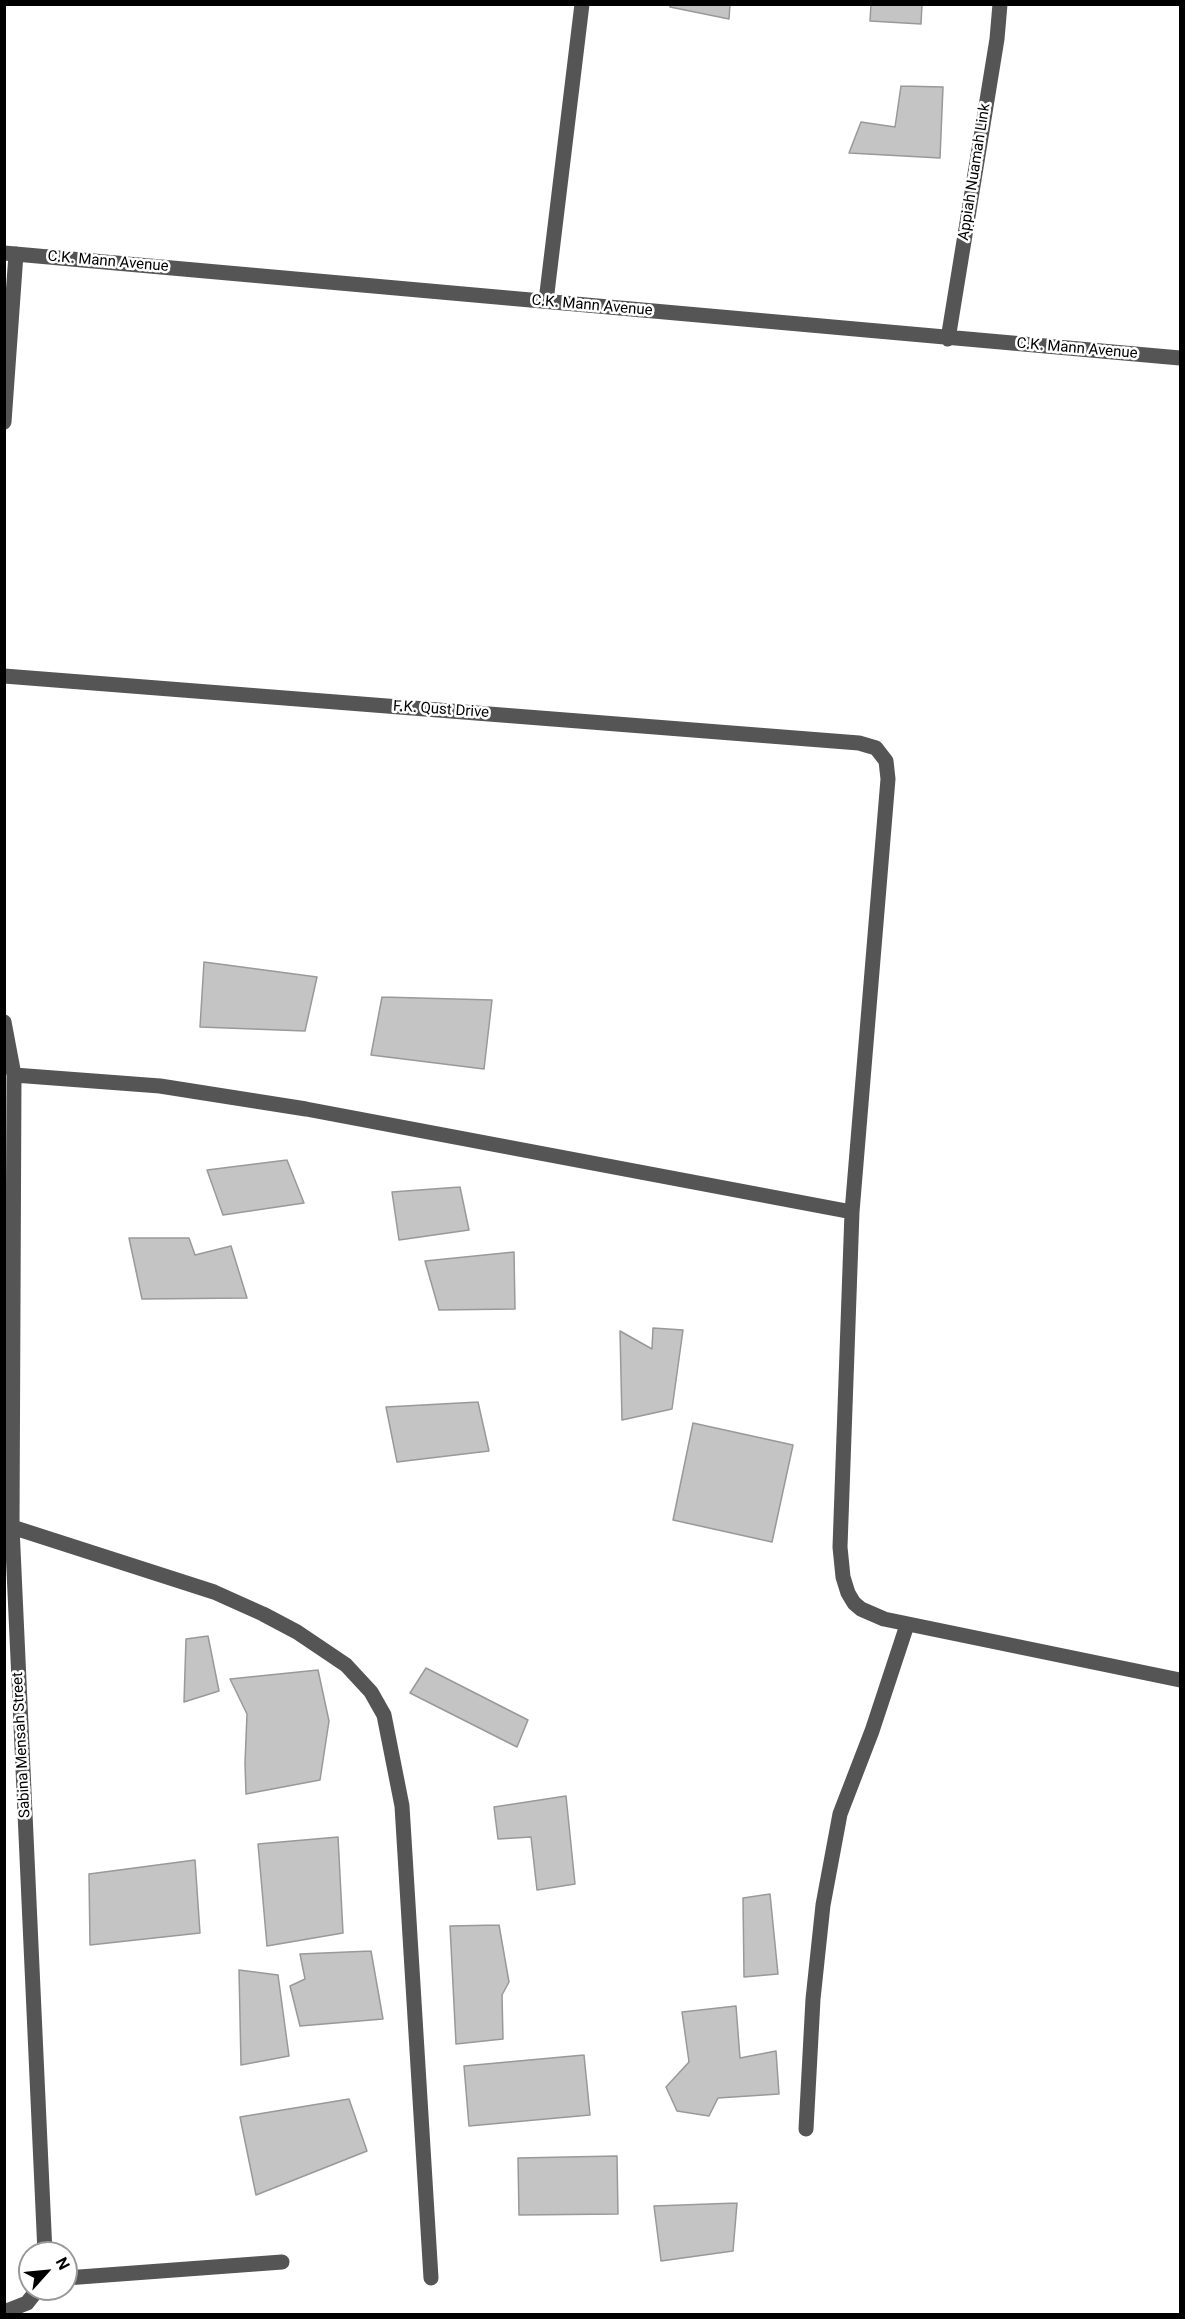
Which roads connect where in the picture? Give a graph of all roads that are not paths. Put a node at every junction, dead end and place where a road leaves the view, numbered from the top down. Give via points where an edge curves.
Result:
1 (582, 4) edge
2 (1000, 4) edge
3 (10, 254) edge
4 (546, 301) junction
5 (948, 339) junction
6 (1180, 358) edge
7 (4, 422) edge
8 (4, 676) edge
9 (4, 1022) edge
10 (14, 1075) junction
11 (852, 1212) junction
12 (10, 1219) edge
13 (12, 1527) junction
14 (907, 1624) junction
15 (1180, 1680) edge
16 (806, 2130) dead end
17 (44, 2241) edge
18 (282, 2262) dead end
19 (78, 2277) edge
20 (431, 2277) dead end
21 (29, 2301) edge
22 (4, 2312) edge

1 - 4 street
2 - 5 street, Appiah Nuamah Link
3 - 4 street, C.K. Mann Avenue
3 - 7 street
4 - 5 street, C.K. Mann Avenue
5 - 6 street, C.K. Mann Avenue
8 - 11 street, F.K. Qust Drive via 859,743 876,748 886,761 888,779
9 - 10 street, Sabina Mensah Street
10 - 11 street via 160,1086 306,1109
10 - 12 street, Sabina Mensah Street
11 - 14 street via 840,1547 843,1577 848,1593 861,1609
12 - 13 street, Sabina Mensah Street
13 - 17 street, Sabina Mensah Street
13 - 20 street via 214,1592 263,1614 346,1665 371,1692 384,1715 402,1806
14 - 15 street
14 - 16 street via 840,1814 813,1999
18 - 19 street
21 - 22 street

